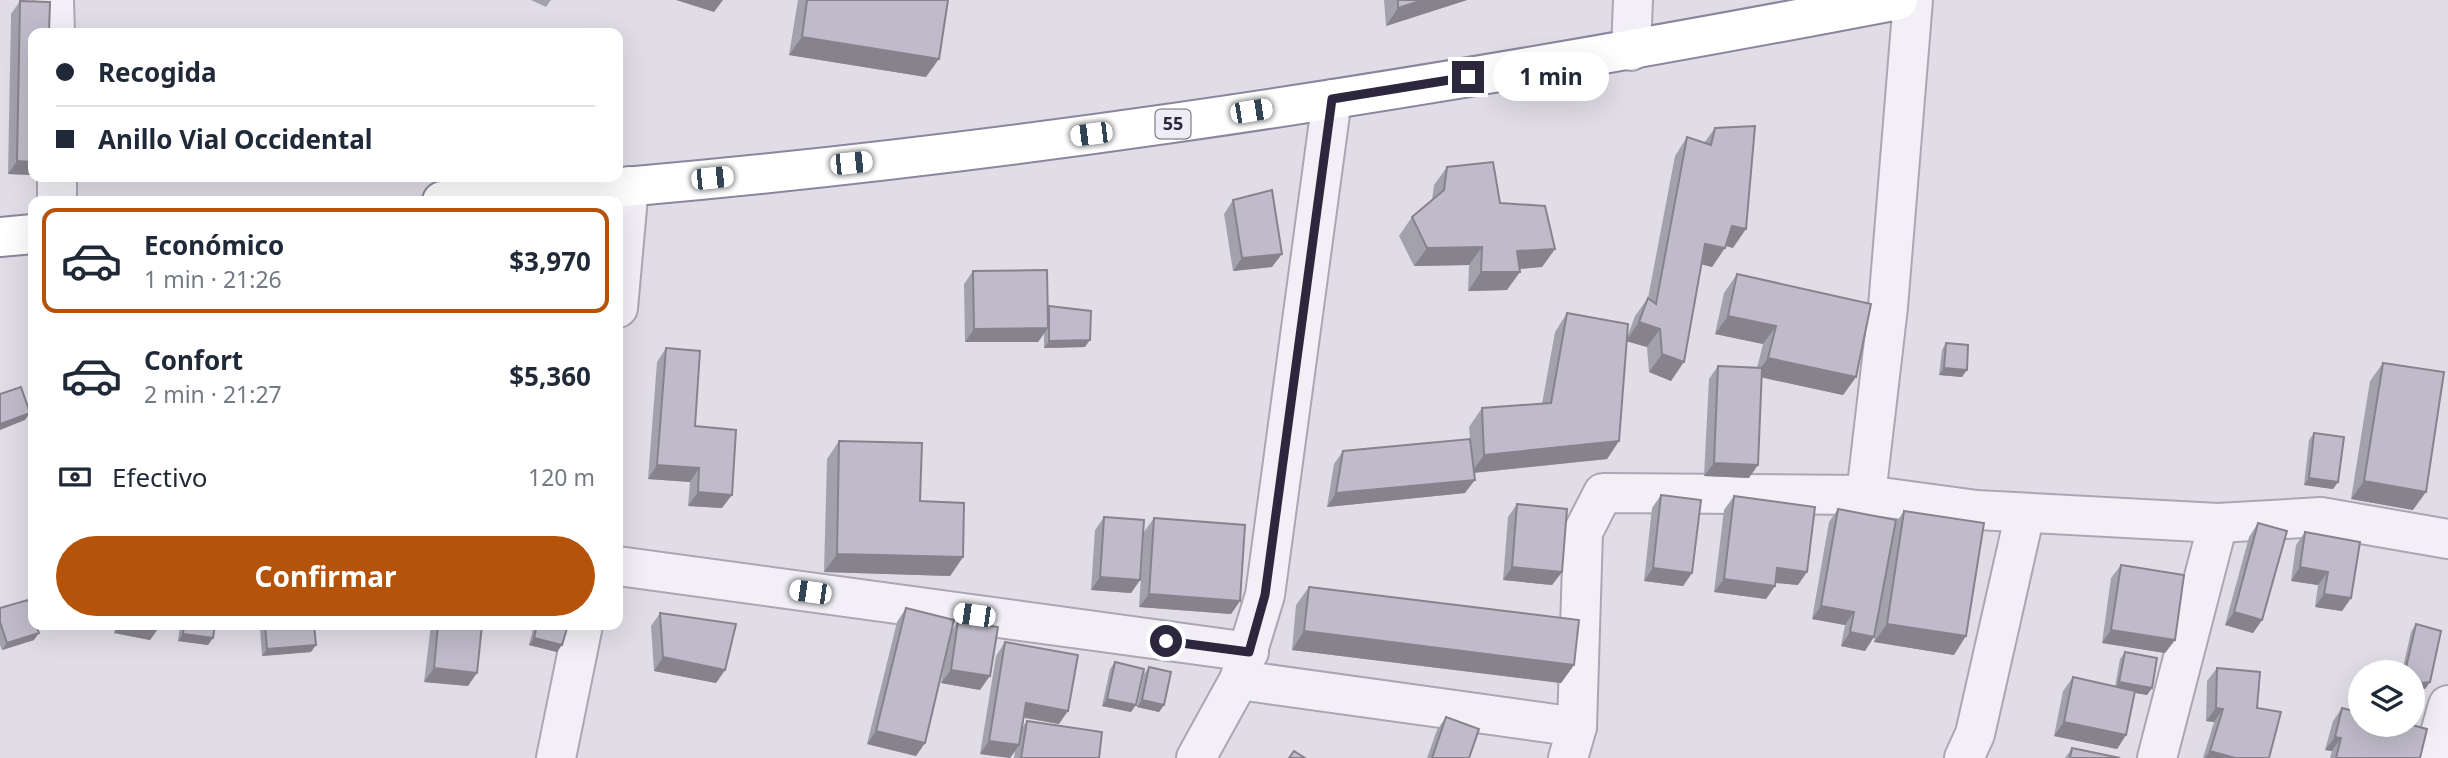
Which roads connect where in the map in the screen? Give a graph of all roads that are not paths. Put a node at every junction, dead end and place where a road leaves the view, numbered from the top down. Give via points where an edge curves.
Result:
1 (54, 0) edge
2 (1633, 0) edge
3 (1898, 0) edge
4 (1913, 0) edge
5 (55, 28) edge
6 (1631, 51) junction
7 (1332, 99) junction
8 (629, 186) junction
9 (504, 196) edge
10 (28, 234) edge
11 (0, 237) edge
12 (623, 253) edge
13 (1866, 495) junction
14 (2025, 513) junction
15 (2218, 523) junction
16 (2448, 539) edge
17 (623, 567) edge
18 (582, 630) edge
19 (1244, 666) junction
20 (2448, 705) edge
21 (1572, 743) edge
22 (556, 758) edge
23 (1196, 758) edge
24 (1964, 758) edge
25 (2157, 758) edge
26 (2432, 758) edge

1 - 5 street
2 - 6 street
3 - 6 highway, 55
4 - 13 street via 1888,307
6 - 7 highway, 55
7 - 8 highway, 55 via 906,158
7 - 19 street via 1265,595
8 - 9 highway, 55
8 - 12 street
10 - 11 highway
13 - 14 street
13 - 21 street via 1603,493 1583,531
14 - 15 street
14 - 24 street via 1975,734
15 - 16 street via 2321,517
15 - 25 street
17 - 19 street
18 - 22 street
19 - 21 street
19 - 23 street
20 - 26 street

